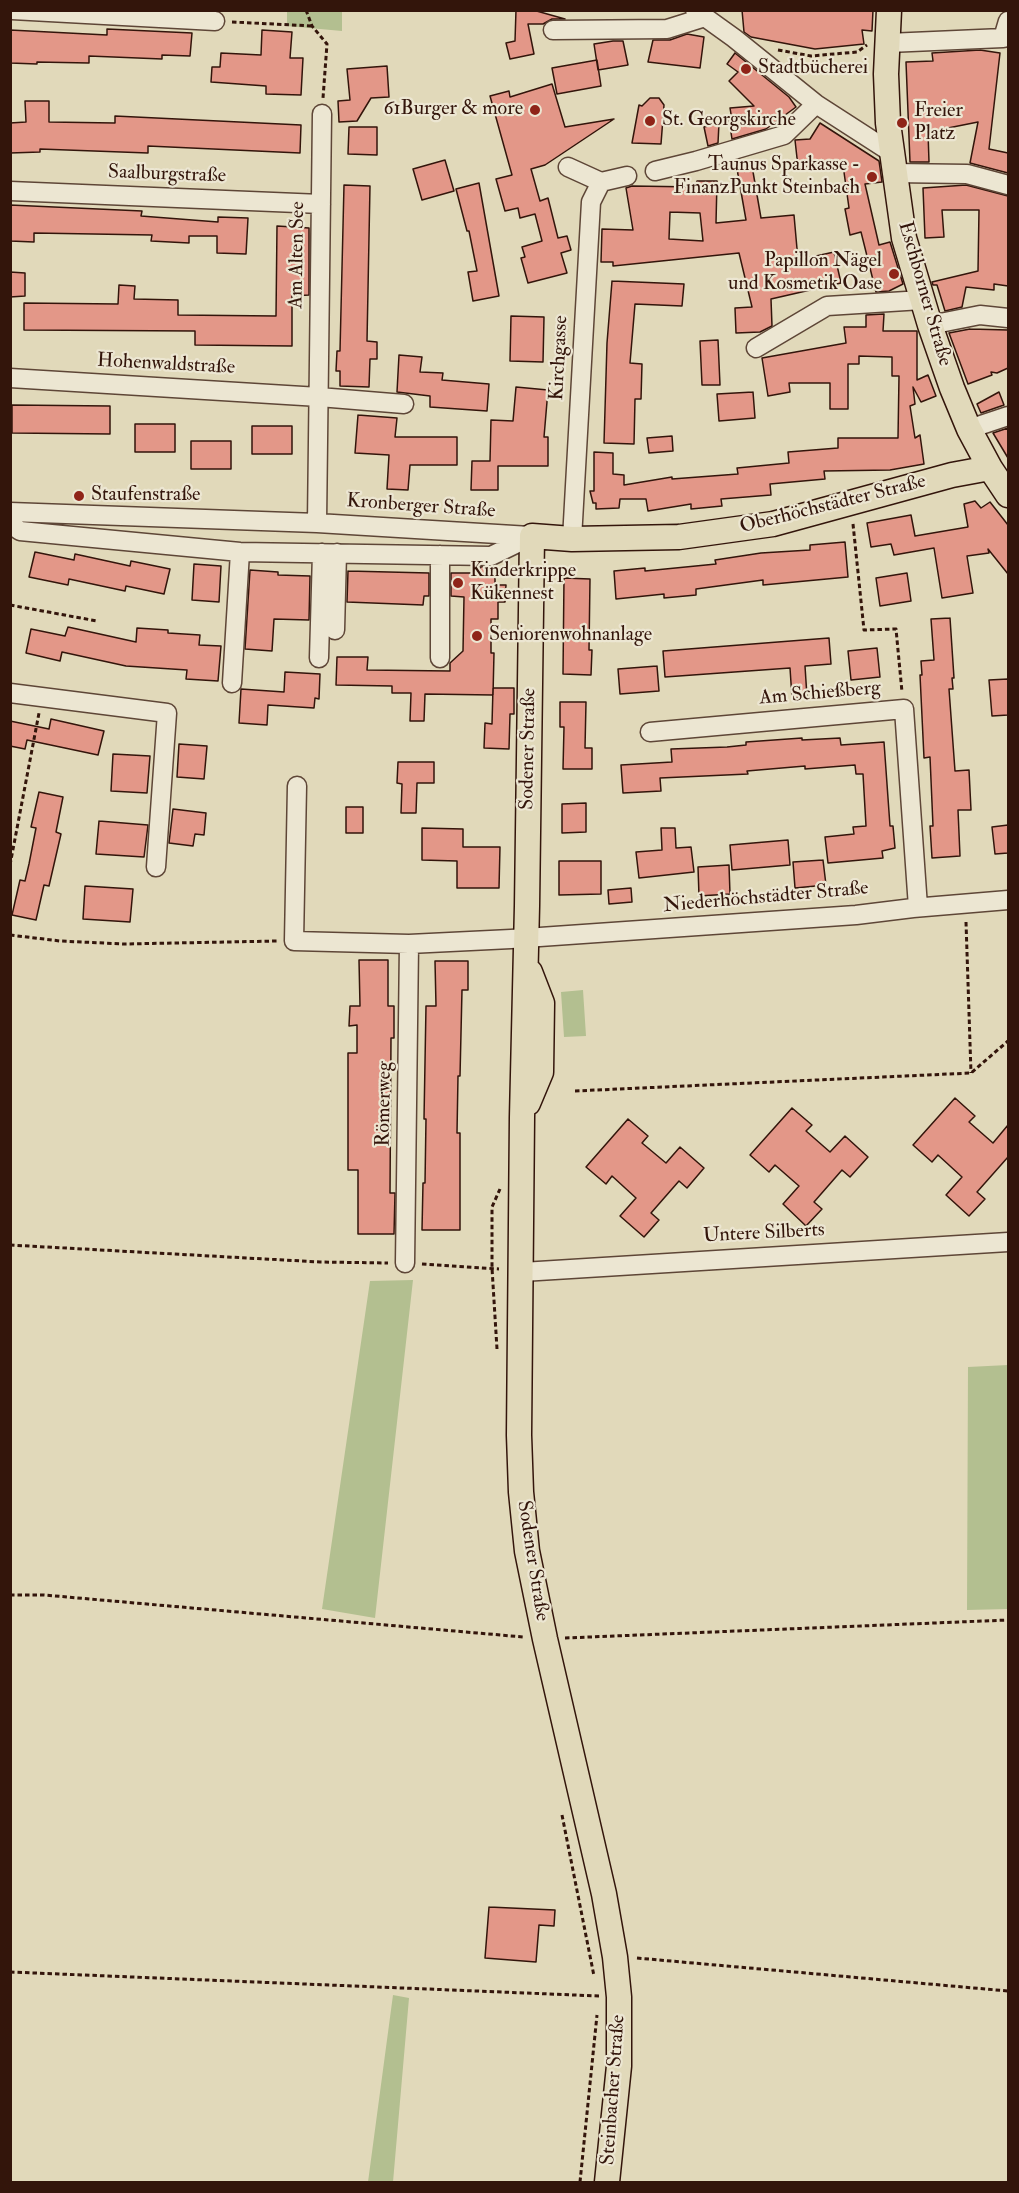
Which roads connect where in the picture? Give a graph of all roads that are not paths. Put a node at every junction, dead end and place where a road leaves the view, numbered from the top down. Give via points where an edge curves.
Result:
1 (12, 10) edge
2 (699, 14) edge
3 (215, 21) road end
4 (1008, 21) edge
5 (889, 28) edge
6 (553, 30) dead end
7 (816, 104) junction
8 (322, 114) road end
9 (893, 163) junction
10 (568, 166) dead end
11 (655, 171) dead end
12 (627, 176) dead end
13 (601, 182) junction
14 (1008, 185) edge
15 (10, 191) edge
16 (321, 204) junction
17 (922, 300) junction
18 (1008, 318) edge
19 (930, 325) junction
20 (756, 348) dead end
21 (10, 378) edge
22 (319, 397) junction
23 (404, 404) dead end
24 (1008, 416) edge
25 (969, 429) junction
26 (999, 470) edge
27 (1008, 495) edge
28 (10, 512) edge
29 (316, 523) junction
30 (10, 525) edge
31 (532, 536) junction
32 (572, 539) junction
33 (240, 552) junction
34 (330, 553) junction
35 (440, 555) junction
36 (335, 630) dead end
37 (319, 658) dead end
38 (440, 658) dead end
39 (232, 683) dead end
40 (10, 693) edge
41 (650, 732) dead end
42 (297, 786) dead end
43 (156, 867) dead end
44 (1008, 900) edge
45 (918, 907) junction
46 (409, 944) junction
47 (526, 950) junction
48 (1008, 1242) edge
49 (405, 1263) dead end
50 (522, 1272) junction
51 (619, 1997) joint
52 (607, 2182) edge

1 - 3 street
2 - 6 street via 667,29
2 - 7 street
4 - 5 street via 1003,38
5 - 9 main road, Eschborner Straße via 887,105
7 - 9 street
7 - 11 street via 784,135
8 - 16 street, Am Alten See
9 - 14 street via 967,174
9 - 17 main road, Eschborner Straße via 904,238
10 - 13 street
12 - 13 street
13 - 32 street, Kirchgasse via 591,202
15 - 16 street, Saalburgstraße
16 - 22 street, Am Alten See
17 - 19 main road, Eschborner Straße
17 - 20 street via 827,306
18 - 19 street via 980,315
19 - 25 main road, Eschborner Straße
21 - 22 street, Hohenwaldstraße
22 - 23 street
22 - 29 street, Am Alten See
24 - 25 street
25 - 26 main road, Eschborner Straße
26 - 27 main road, Eschborner Straße
26 - 32 main road, Oberhöchstädter Straße via 952,475 773,524 680,537
28 - 29 street, Kronberger Straße
29 - 31 street, Kronberger Straße
30 - 33 street, Kronberger Straße via 20,531
31 - 32 main road, Oberhöchstädter Straße
31 - 35 street, Kronberger Straße via 490,556
31 - 47 main road, Sodener Straße
33 - 34 street, Kronberger Straße
33 - 39 street
34 - 35 street, Kronberger Straße
34 - 36 street
34 - 37 street
35 - 38 street
40 - 43 street via 166,713
41 - 45 street, Am Schießberg via 904,709
42 - 46 street, Niederhöchstädter Straße via 294,941
44 - 45 street, Niederhöchstädter Straße
45 - 47 street, Niederhöchstädter Straße
46 - 47 street, Niederhöchstädter Straße
46 - 49 street, Römerweg
47 - 50 main road, Sodener Straße
48 - 50 street, Untere Silberts
50 - 51 main road, Sodener Straße via 519,1435 527,1551 604,1894
51 - 52 main road, Steinbacher Straße via 619,2066

